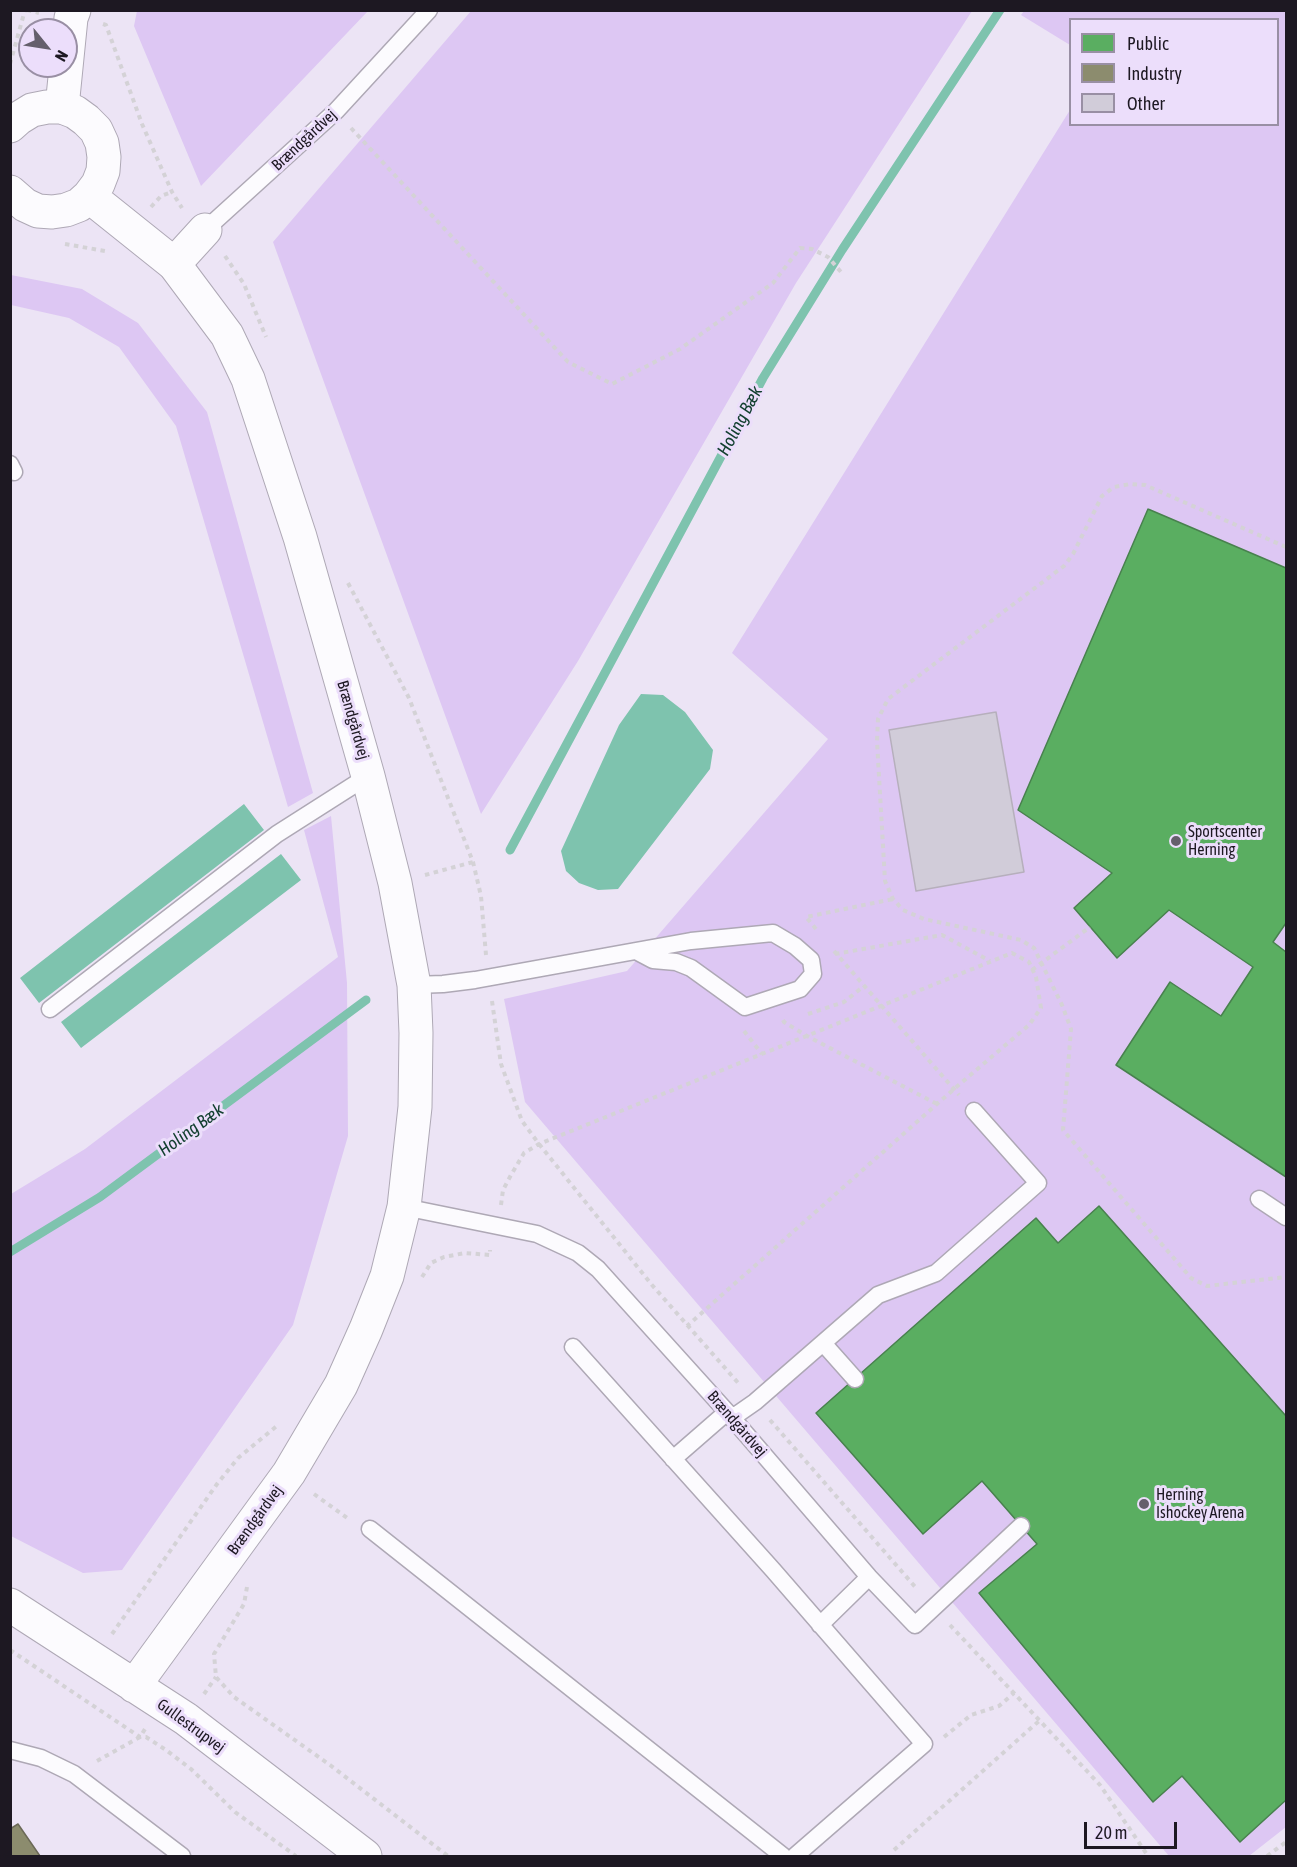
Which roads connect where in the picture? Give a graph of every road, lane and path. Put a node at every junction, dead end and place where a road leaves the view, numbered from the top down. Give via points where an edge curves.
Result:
1 (26, 10) edge
2 (429, 10) edge
3 (73, 14) edge
4 (10, 64) edge
5 (62, 107) junction
6 (336, 111) junction
7 (10, 126) edge
8 (10, 192) edge
9 (89, 196) junction
10 (206, 230) junction
11 (174, 264) junction
12 (841, 272) dead end
13 (268, 341) dead end
14 (1287, 547) edge
15 (344, 574) dead end
16 (368, 776) junction
17 (473, 862) junction
18 (396, 883) junction
19 (893, 899) junction
20 (1090, 927) dead end
21 (821, 935) dead end
22 (829, 945) dead end
23 (636, 951) junction
24 (836, 954) junction
25 (811, 960) junction
26 (991, 962) junction
27 (1042, 963) junction
28 (1032, 970) junction
29 (488, 977) junction
30 (414, 985) junction
31 (776, 997) junction
32 (881, 1006) junction
33 (50, 1009) dead end
34 (807, 1036) junction
35 (954, 1089) junction
36 (937, 1104) junction
37 (974, 1112) joint
38 (539, 1144) junction
39 (1259, 1199) dead end
40 (404, 1207) junction
41 (1287, 1217) edge
42 (498, 1226) junction
43 (1287, 1277) edge
44 (420, 1279) dead end
45 (687, 1326) junction
46 (823, 1343) junction
47 (573, 1347) dead end
48 (855, 1379) dead end
49 (755, 1402) junction
50 (730, 1415) junction
51 (285, 1416) dead end
52 (673, 1459) junction
53 (320, 1484) dead end
54 (314, 1494) junction
55 (307, 1503) dead end
56 (1021, 1526) dead end
57 (370, 1529) joint
58 (254, 1577) dead end
59 (869, 1577) junction
60 (247, 1587) junction
61 (240, 1596) dead end
62 (10, 1605) edge
63 (934, 1608) junction
64 (820, 1625) junction
65 (10, 1650) edge
66 (94, 1660) junction
67 (134, 1686) junction
68 (72, 1691) junction
69 (1014, 1693) junction
70 (162, 1704) junction
71 (1039, 1720) junction
72 (140, 1737) junction
73 (924, 1744) junction
74 (10, 1750) edge
75 (74, 1774) junction
76 (1287, 1842) edge
77 (894, 1850) dead end
78 (182, 1857) edge
79 (296, 1857) edge
80 (364, 1857) edge
81 (448, 1857) edge
82 (783, 1857) edge
83 (795, 1857) edge
84 (1148, 1857) edge
85 (1267, 1857) edge

1 - 3 path
1 - 4 path
2 - 6 lane, Brændgårdvej
3 - 5 street
3 - 10 path via 106,25 172,192 188,216
5 - 7 street via 32,110
5 - 9 street via 86,120 102,143 103,171
6 - 10 lane, Brændgårdvej
6 - 12 path via 568,362 612,384 680,349 773,283 800,248 828,257
8 - 9 street via 25,205 52,212 79,205
9 - 11 street, Brændgårdvej
10 - 11 street, Brændgårdvej
10 - 13 path via 244,284
11 - 16 street, Brændgårdvej via 227,335 248,379 300,537
14 - 19 path via 1145,485 1114,487 1102,496 1064,566 888,699 878,718 885,881
15 - 17 path via 409,698
16 - 18 street, Brændgårdvej
16 - 33 lane via 277,834
17 - 18 path
17 - 29 path via 481,896
18 - 30 street, Brændgårdvej
19 - 21 path via 806,917
19 - 27 path via 903,910 924,919 1021,940 1034,948
20 - 27 path
22 - 24 path
23 - 25 lane via 773,933
23 - 29 lane
23 - 31 lane via 653,960 691,968 745,1007
24 - 25 path
24 - 26 path via 942,935
24 - 32 path
25 - 31 lane via 813,974 800,989
26 - 28 path via 1012,953 1029,962
26 - 32 path
27 - 28 path
27 - 43 path via 1071,1029 1063,1130 1191,1278 1207,1286
28 - 35 path via 1041,1008 1029,1025
29 - 30 lane
29 - 38 path via 501,1064 522,1121
30 - 40 street, Brændgårdvej via 415,1107
31 - 34 path via 784,1022
32 - 34 path
32 - 35 path
34 - 36 path
34 - 38 path
35 - 36 path
35 - 37 path
36 - 45 path
37 - 46 lane via 1038,1183 936,1273 878,1295
38 - 42 path via 524,1153 503,1190
38 - 45 path
39 - 41 lane
40 - 42 lane, Brændgårdvej
40 - 67 street, Brændgårdvej via 387,1276 341,1385 289,1473
42 - 44 path via 490,1255 465,1253 444,1257 431,1263
42 - 50 lane, Brændgårdvej via 537,1234 578,1254 598,1269
45 - 49 path
46 - 48 lane
46 - 49 lane
47 - 52 lane
49 - 50 lane
49 - 63 path
50 - 52 lane
50 - 59 lane, Brændgårdvej
51 - 66 path via 238,1458 217,1484
52 - 64 lane
53 - 54 path
54 - 55 path
54 - 57 path via 344,1517
56 - 63 lane, Brændgårdvej
57 - 82 lane
58 - 60 path
59 - 63 lane, Brændgårdvej via 915,1625
59 - 64 lane
60 - 61 path
60 - 81 path via 244,1604 214,1654 216,1677 234,1697 330,1765
62 - 66 street, Gullestrupvej
63 - 69 path
64 - 73 lane
65 - 68 path
66 - 67 street, Gullestrupvej
66 - 68 path
67 - 70 street, Gullestrupvej
68 - 72 path
69 - 71 path
69 - 73 path via 999,1706 971,1715 946,1736
70 - 72 path
70 - 80 street, Gullestrupvej
71 - 77 path
71 - 84 path via 1100,1785
72 - 75 path
72 - 79 path via 146,1737 191,1769 235,1812
73 - 83 lane
74 - 75 lane via 41,1758
75 - 78 lane
76 - 85 path

